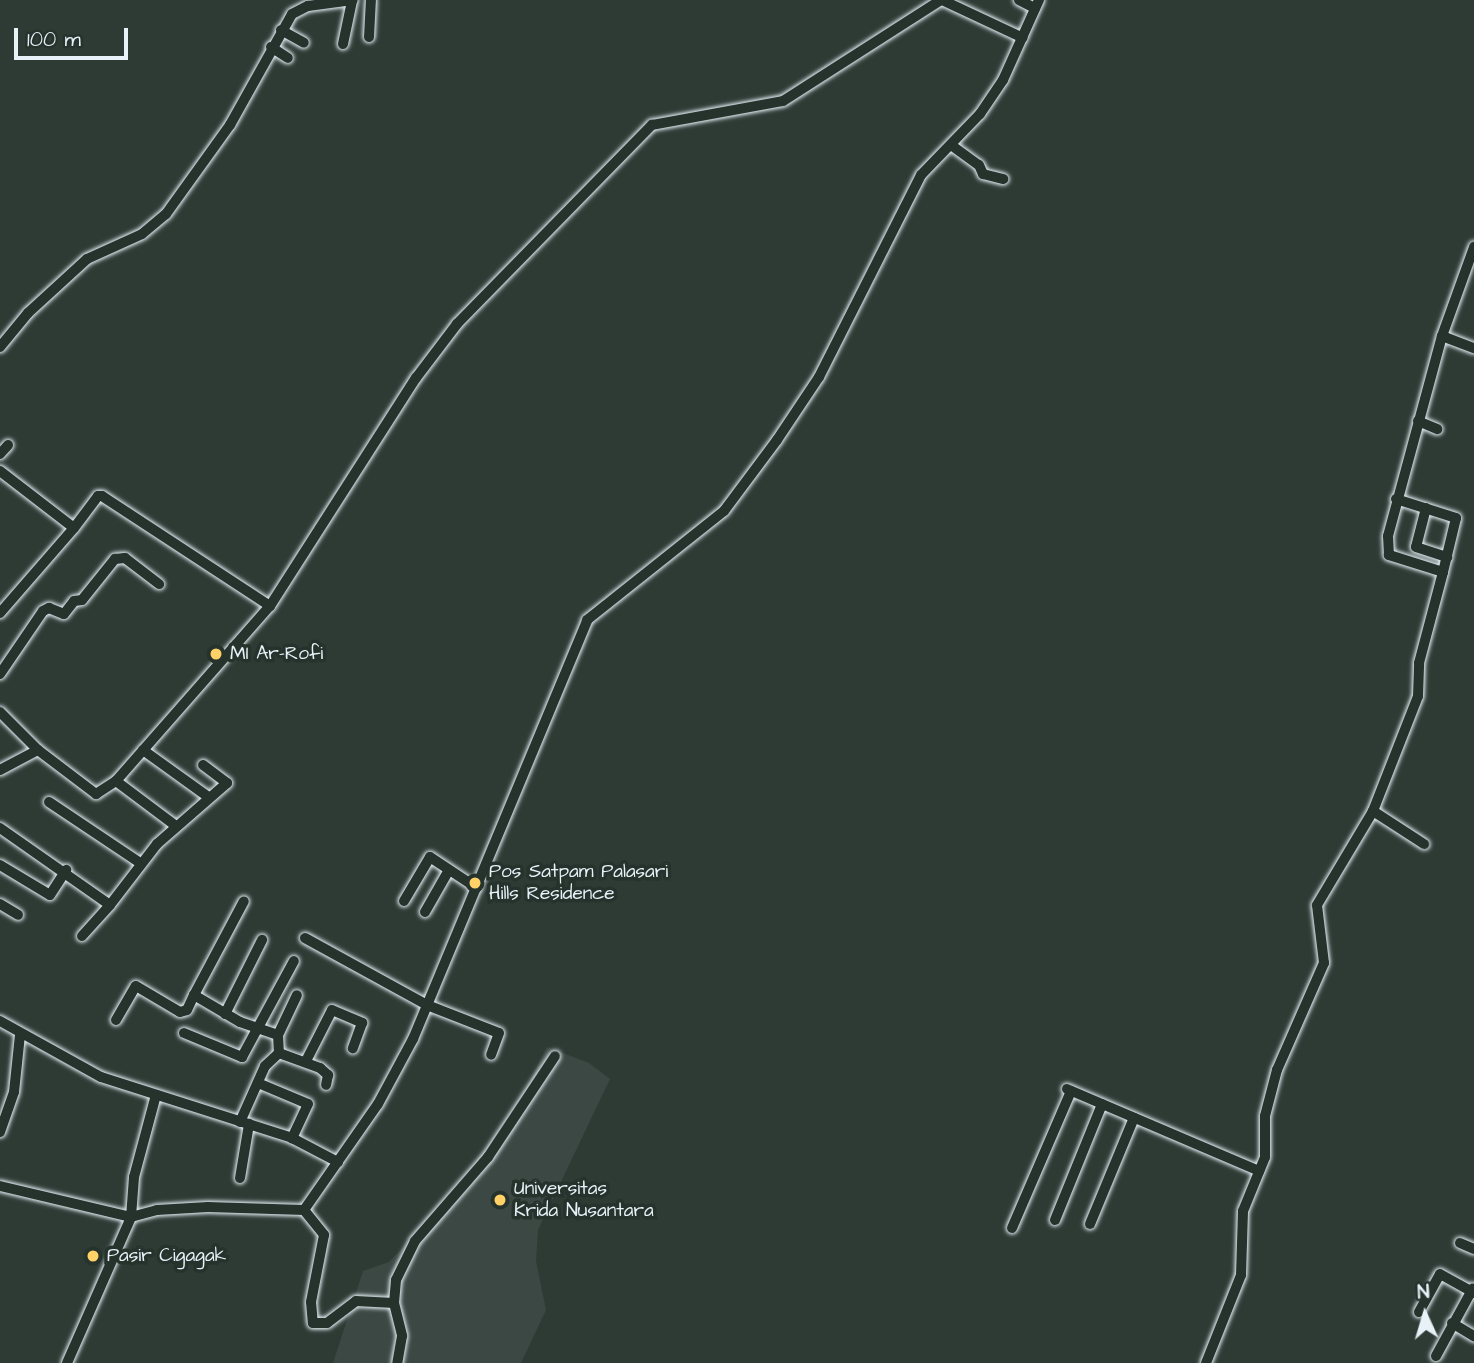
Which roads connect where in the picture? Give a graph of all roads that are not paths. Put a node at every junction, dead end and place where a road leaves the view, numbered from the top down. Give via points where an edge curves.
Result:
1 (352, 0) edge
2 (371, 0) edge
3 (941, 0) edge
4 (1019, 0) edge
5 (298, 4) edge
6 (1037, 4) edge
7 (281, 30) junction
8 (369, 37) dead end
9 (1023, 37) junction
10 (304, 43) dead end
11 (344, 44) dead end
12 (271, 47) junction
13 (288, 58) dead end
14 (951, 145) junction
15 (1003, 179) dead end
16 (1474, 247) edge
17 (1442, 336) junction
18 (0, 347) edge
19 (1474, 348) edge
20 (1418, 421) junction
21 (1437, 429) dead end
22 (8, 444) dead end
23 (0, 454) edge
24 (0, 471) edge
25 (1396, 499) junction
26 (1426, 508) junction
27 (74, 528) junction
28 (1447, 557) junction
29 (1443, 572) junction
30 (159, 584) dead end
31 (271, 606) junction
32 (0, 613) edge
33 (0, 674) edge
34 (0, 712) edge
35 (38, 750) junction
36 (144, 750) junction
37 (203, 765) dead end
38 (0, 770) edge
39 (116, 781) junction
40 (207, 796) junction
41 (49, 802) dead end
42 (1373, 811) junction
43 (176, 826) junction
44 (0, 828) edge
45 (1424, 845) dead end
46 (140, 863) junction
47 (0, 865) edge
48 (66, 870) junction
49 (449, 870) junction
50 (477, 888) junction
51 (244, 901) dead end
52 (404, 901) dead end
53 (0, 904) edge
54 (110, 905) junction
55 (425, 912) dead end
56 (18, 915) dead end
57 (82, 936) dead end
58 (305, 939) dead end
59 (262, 940) dead end
60 (294, 961) dead end
61 (194, 995) junction
62 (297, 995) dead end
63 (427, 1005) junction
64 (225, 1014) junction
65 (116, 1020) dead end
66 (4, 1024) edge
67 (259, 1030) junction
68 (184, 1033) dead end
69 (20, 1035) junction
70 (278, 1035) junction
71 (353, 1048) dead end
72 (279, 1053) junction
73 (491, 1055) dead end
74 (555, 1056) dead end
75 (306, 1061) junction
76 (258, 1083) junction
77 (326, 1085) dead end
78 (156, 1095) junction
79 (1102, 1104) junction
80 (1134, 1118) junction
81 (245, 1123) junction
82 (0, 1132) edge
83 (292, 1138) junction
84 (338, 1162) junction
85 (1259, 1171) junction
86 (240, 1178) dead end
87 (0, 1186) edge
88 (304, 1210) junction
89 (131, 1217) junction
90 (1055, 1220) dead end
91 (1090, 1224) dead end
92 (1012, 1228) dead end
93 (1460, 1243) dead end
94 (1474, 1249) edge
95 (1473, 1290) edge
96 (394, 1303) junction
97 (1419, 1312) dead end
98 (1452, 1323) junction
99 (1474, 1336) edge
100 (1436, 1356) dead end
101 (67, 1363) edge
102 (397, 1363) edge
103 (1206, 1363) edge

1 - 5 street via 321,11
1 - 11 street
2 - 8 street
3 - 9 street
3 - 31 street via 783,101 652,125 457,324 416,378
4 - 6 street
5 - 7 street
6 - 9 street
7 - 10 street
7 - 12 street
9 - 14 street via 995,91
12 - 13 street
12 - 18 street via 210,156 158,223 87,259
14 - 15 street via 979,165 983,174
14 - 50 street via 921,174 819,377 724,511 587,620
16 - 17 street
17 - 19 street
17 - 20 street
20 - 21 street
20 - 25 street
22 - 23 street
24 - 27 street
25 - 26 street
25 - 29 street via 1389,555
26 - 28 street via 1456,518
26 - 28 street via 1416,547
27 - 31 street via 102,496
27 - 32 street
28 - 29 street
29 - 42 street via 1417,674 1418,696
30 - 33 street via 125,558 115,559 82,600 74,601 64,614 49,608 43,611
31 - 36 street
34 - 35 street
35 - 38 street
35 - 39 street via 96,794
36 - 39 street
36 - 40 street
37 - 40 street via 227,783
39 - 43 street
40 - 43 street
41 - 46 street
42 - 45 street
42 - 85 street via 1317,905 1324,963 1277,1070
43 - 46 street
44 - 48 street
46 - 54 street
47 - 48 street via 50,895
48 - 54 street
49 - 50 street
49 - 52 street via 429,857
49 - 55 street
50 - 63 street
51 - 61 street
53 - 56 street
54 - 57 street
58 - 63 street
59 - 64 street
60 - 67 street
61 - 64 street
61 - 65 street via 187,1010 180,1012 136,986
62 - 70 street
63 - 73 street via 499,1033
63 - 84 street via 394,1076
64 - 67 street
66 - 69 street
67 - 68 street via 238,1059
67 - 70 street
69 - 78 street via 101,1077
69 - 82 street via 14,1092
70 - 72 street
71 - 75 street via 362,1023 332,1010
72 - 75 street
72 - 76 street via 267,1061
74 - 96 street via 488,1157 415,1241 396,1280
75 - 77 street via 325,1072
76 - 81 street
76 - 83 street via 308,1104
78 - 81 street
78 - 89 street via 134,1177
79 - 80 street
79 - 90 street
79 - 92 street via 1069,1090
80 - 85 street
80 - 91 street
81 - 83 street
81 - 86 street
83 - 84 street
84 - 88 street
85 - 103 street via 1243,1211 1241,1275
87 - 89 street
88 - 89 street via 208,1207 157,1210
88 - 96 street via 324,1235 311,1302 313,1322 327,1323 356,1301
89 - 101 street
93 - 94 street
95 - 97 street via 1440,1274
95 - 98 street
96 - 102 street via 402,1336
98 - 99 street
98 - 100 street

